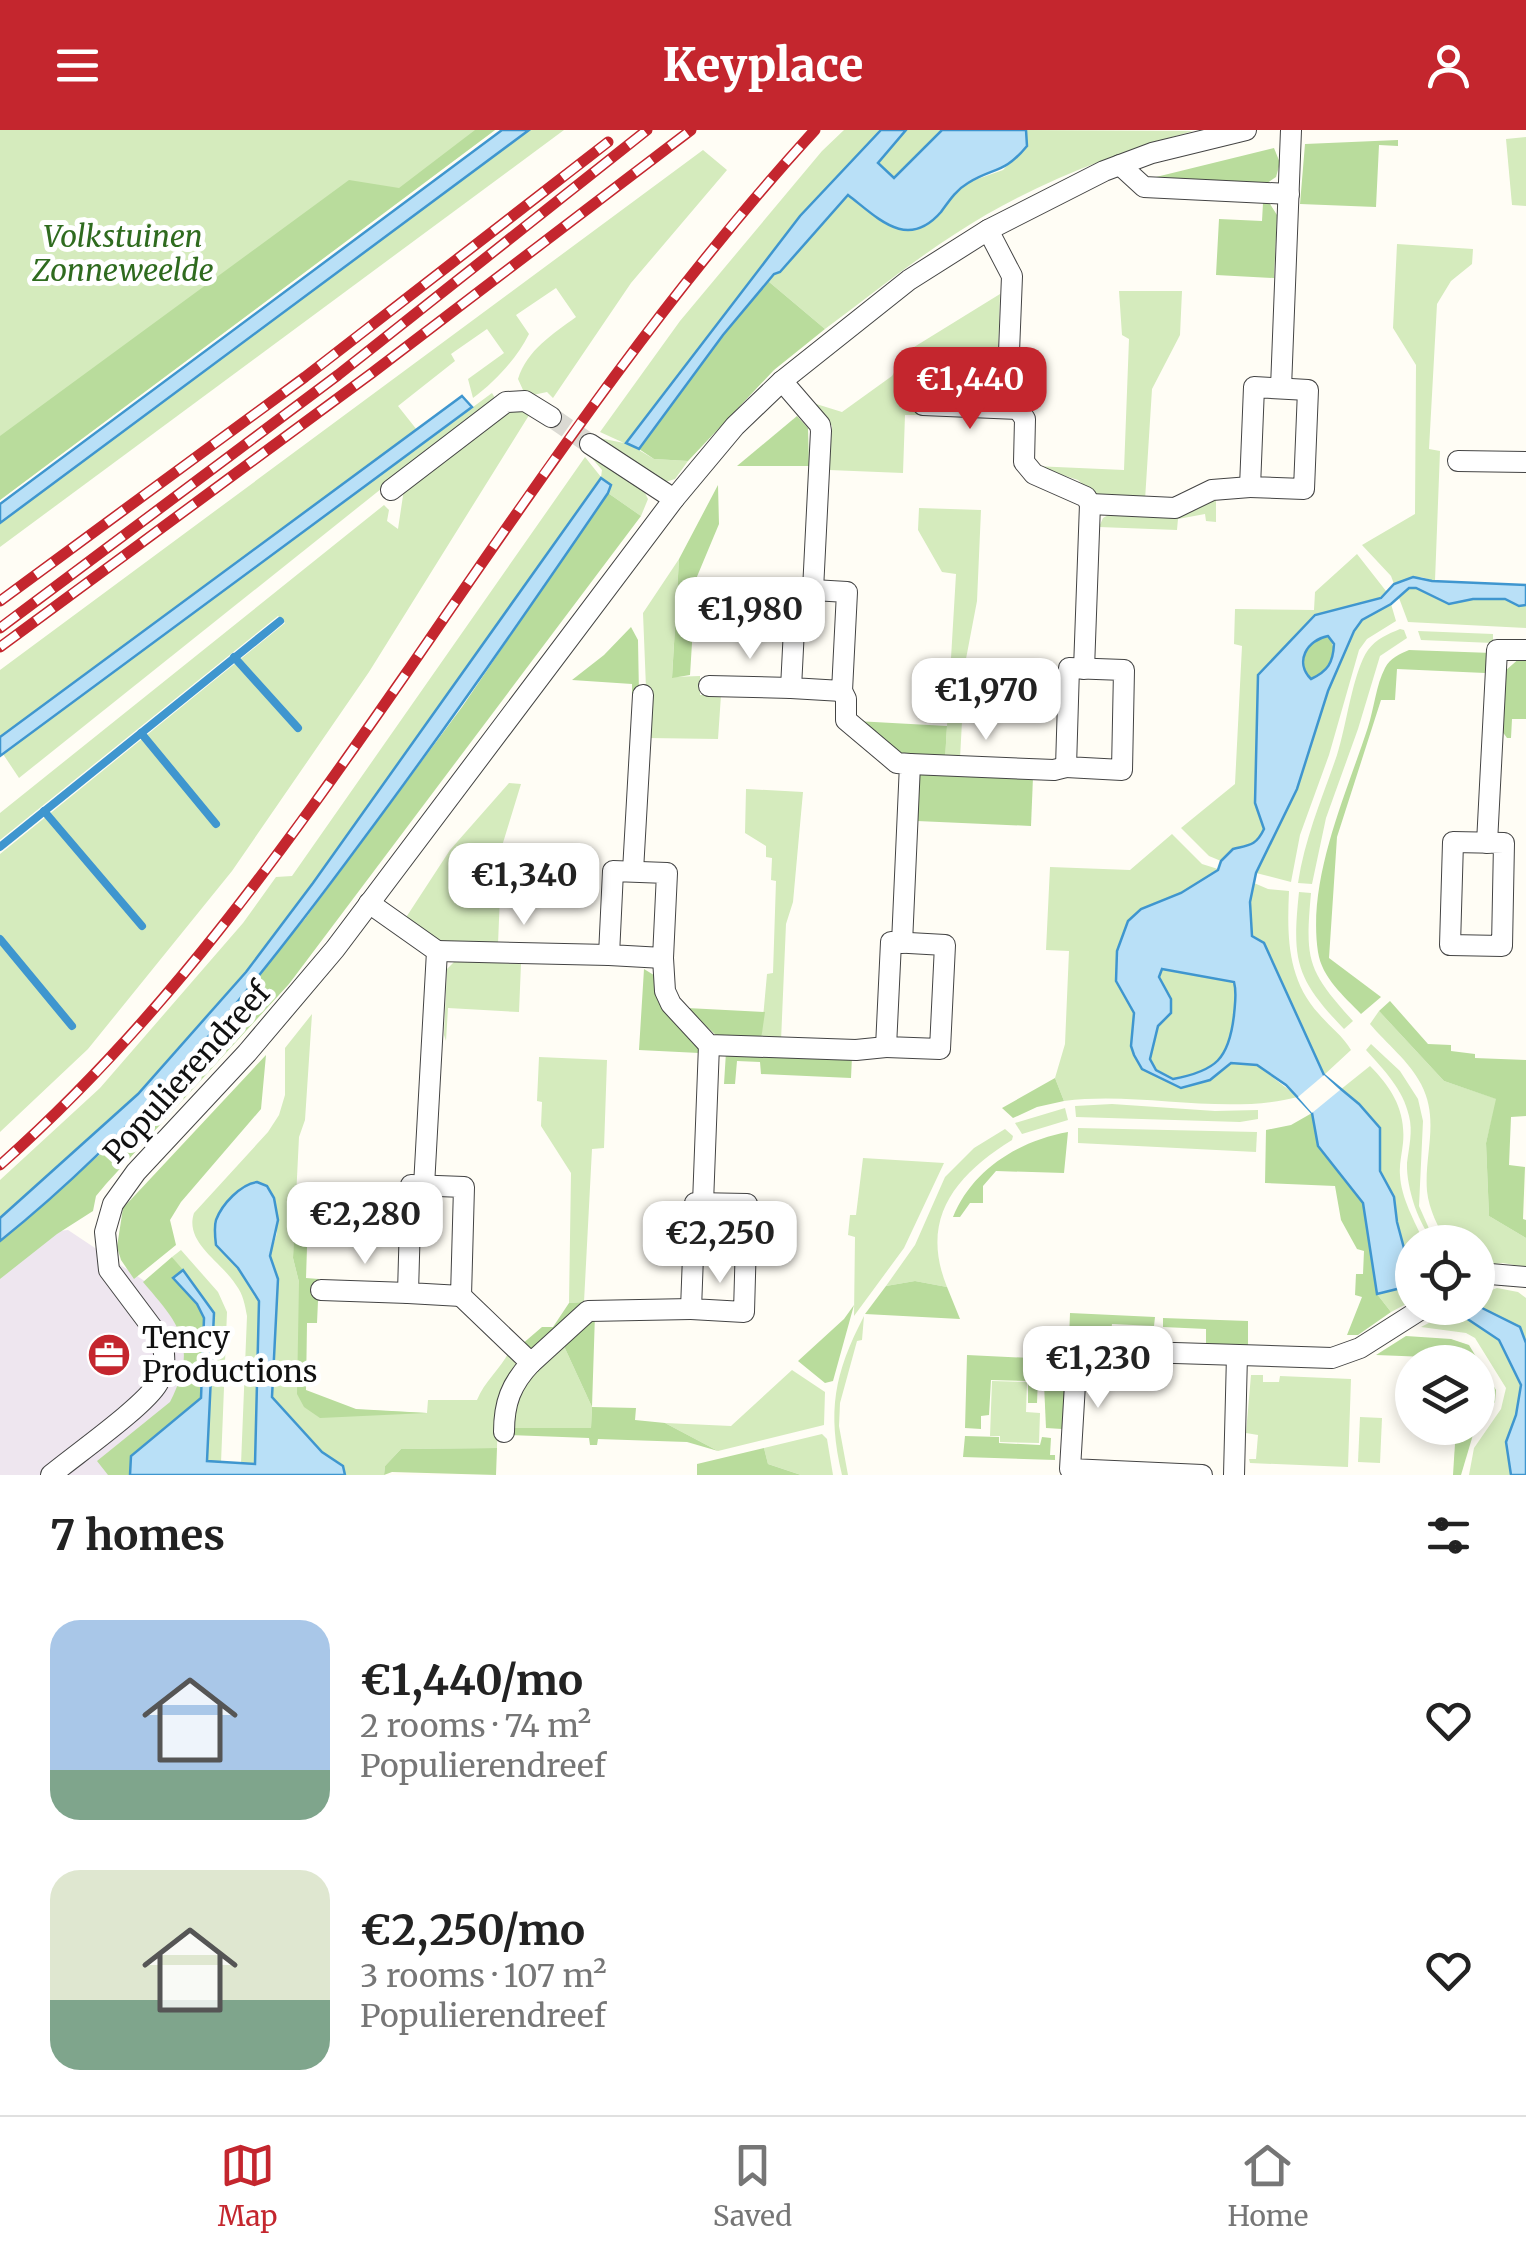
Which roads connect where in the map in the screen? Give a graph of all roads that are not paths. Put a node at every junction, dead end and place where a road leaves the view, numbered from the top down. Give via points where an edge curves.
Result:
1 (1246, 130) edge
2 (1291, 130) edge
3 (1120, 165) junction
4 (1289, 194) junction
5 (988, 230) junction
6 (782, 381) junction
7 (1281, 388) junction
8 (923, 406) dead end
9 (1018, 409) junction
10 (550, 416) tunnel mouth
11 (590, 444) tunnel mouth
12 (1458, 461) dead end
13 (1526, 462) edge
14 (1250, 487) junction
15 (392, 490) dead end
16 (674, 498) junction
17 (1090, 504) junction
18 (813, 590) junction
19 (1526, 650) edge
20 (1084, 668) junction
21 (708, 686) dead end
22 (790, 688) junction
23 (842, 691) junction
24 (643, 696) dead end
25 (910, 764) junction
26 (1066, 767) junction
27 (1487, 843) junction
28 (633, 872) junction
29 (369, 903) junction
30 (902, 943) junction
31 (1502, 946) junction
32 (1526, 948) edge
33 (437, 951) junction
34 (609, 956) junction
35 (663, 958) junction
36 (709, 1045) junction
37 (886, 1046) junction
38 (424, 1186) junction
39 (704, 1202) junction
40 (1495, 1275) edge
41 (1526, 1278) edge
42 (322, 1290) dead end
43 (408, 1293) junction
44 (461, 1296) junction
45 (691, 1309) junction
46 (1395, 1325) edge
47 (1237, 1355) junction
48 (531, 1364) junction
49 (504, 1432) dead end
50 (51, 1475) edge
51 (1202, 1475) edge
52 (1234, 1475) edge

1 - 3 street, Populierendreef
2 - 4 street
3 - 4 street via 1144,187
3 - 5 street, Populierendreef
4 - 7 street
5 - 6 street, Populierendreef via 910,280
5 - 9 street via 1012,276 1010,352
6 - 16 street, Populierendreef
6 - 18 street via 821,431
7 - 14 street via 1254,387
7 - 14 street via 1308,390 1304,489
8 - 9 street
9 - 17 street via 1025,419 1024,462
10 - 15 street via 525,401 506,402
11 - 16 street
12 - 13 street
14 - 17 street via 1212,490 1176,508
16 - 29 street, Populierendreef
17 - 20 street
18 - 22 street via 796,589
18 - 23 street via 847,592
19 - 27 street via 1497,650
20 - 26 street via 1068,668
20 - 26 street via 1124,670 1122,770
21 - 22 street
22 - 23 street
23 - 25 street via 846,720 897,763
24 - 28 street
25 - 26 street
25 - 30 street
27 - 31 street via 1504,843
27 - 31 street via 1453,842 1450,945
28 - 34 street via 613,870
28 - 35 street via 666,872
29 - 33 street
29 - 50 street, Populierendreef via 274,1023 112,1204 105,1232 109,1270 160,1338 163,1367 152,1392
30 - 37 street via 891,942
30 - 37 street via 945,945 940,1049
31 - 32 street
33 - 34 street
33 - 38 street
34 - 35 street
35 - 36 street via 671,1004
36 - 37 street
36 - 39 street
38 - 43 street via 411,1185
38 - 44 street via 464,1187
39 - 45 street via 695,1202
39 - 45 street via 747,1204 744,1312
40 - 41 street
42 - 43 street
43 - 44 street
44 - 48 street
45 - 48 street via 588,1311
46 - 47 street via 1344,1355
47 - 51 street via 1076,1350 1070,1469
47 - 52 street
48 - 49 street via 511,1388

